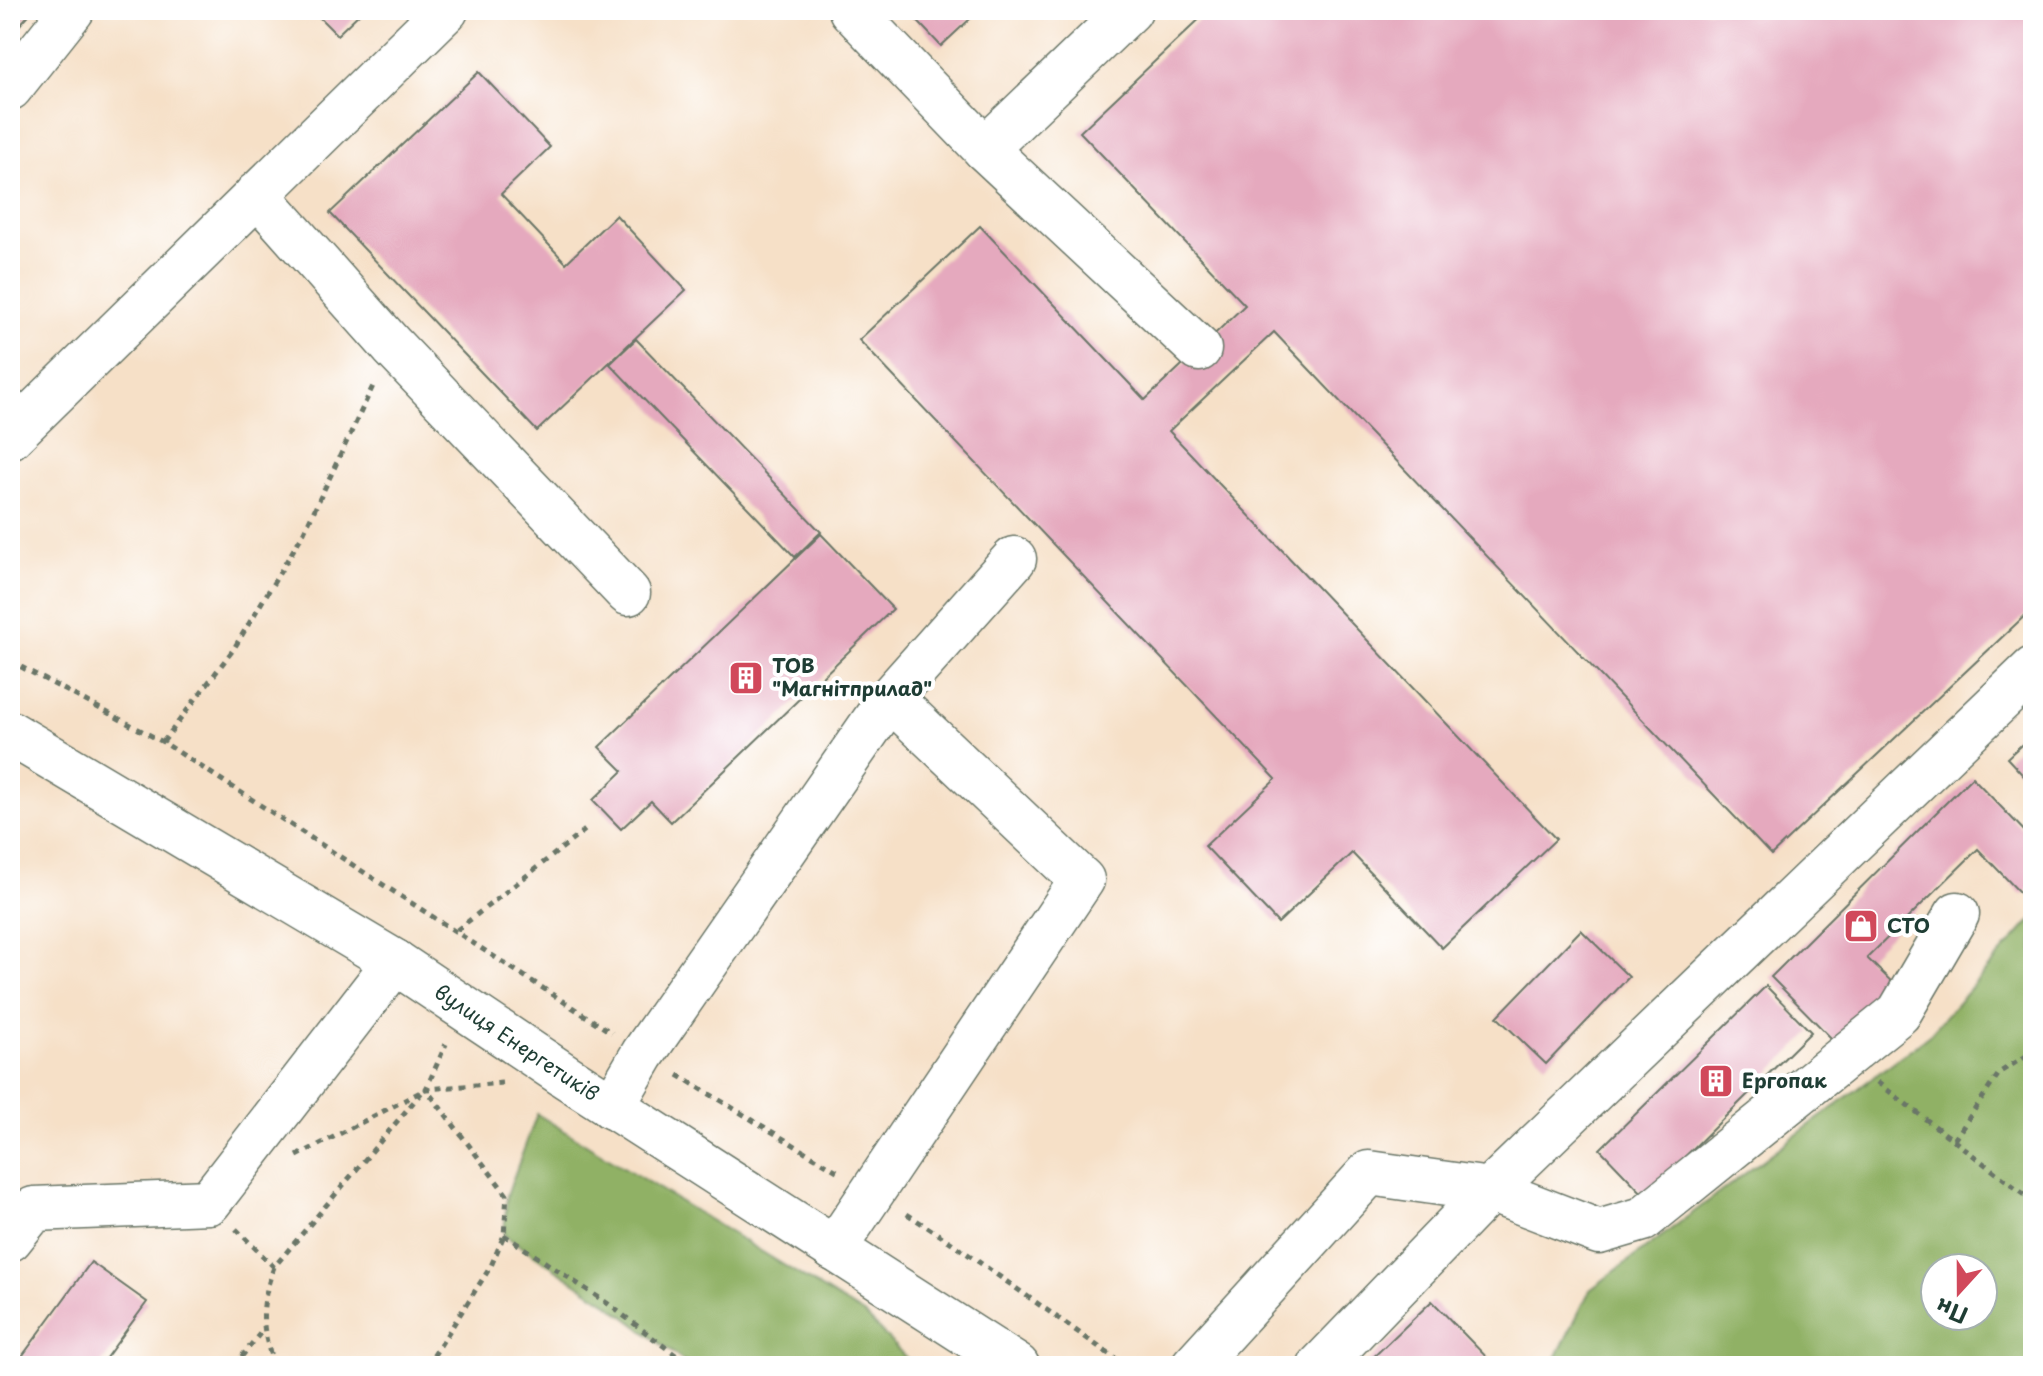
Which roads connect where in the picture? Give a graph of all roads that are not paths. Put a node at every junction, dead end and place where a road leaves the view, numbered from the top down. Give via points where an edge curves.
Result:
1 (72, 10) edge
2 (446, 10) edge
3 (851, 10) edge
4 (1130, 10) edge
5 (10, 88) edge
6 (985, 149) junction
7 (257, 194) junction
8 (1199, 349) dead end
9 (10, 437) edge
10 (1014, 559) dead end
11 (628, 593) dead end
12 (2033, 669) edge
13 (890, 698) junction
14 (10, 733) edge
15 (1957, 914) dead end
16 (395, 962) junction
17 (612, 1107) junction
18 (1490, 1190) junction
19 (18, 1213) edge
20 (834, 1249) junction
21 (1017, 1366) edge
22 (1193, 1366) edge
23 (1320, 1366) edge

1 - 5 main road
2 - 7 main road
3 - 6 main road
4 - 6 main road
6 - 8 main road
7 - 9 main road
7 - 11 main road via 392,346
10 - 13 main road
12 - 18 main road
13 - 17 main road via 643,1054
13 - 20 main road via 1082,880
14 - 16 main road, вулиця Енергетиків
15 - 18 main road via 1899,1013 1643,1219 1599,1232
16 - 17 main road, вулиця Енергетиків
16 - 19 main road via 209,1202
17 - 20 main road, вулиця Енергетиків
18 - 22 main road via 1369,1173
18 - 23 main road
20 - 21 main road, вулиця Енергетиків

